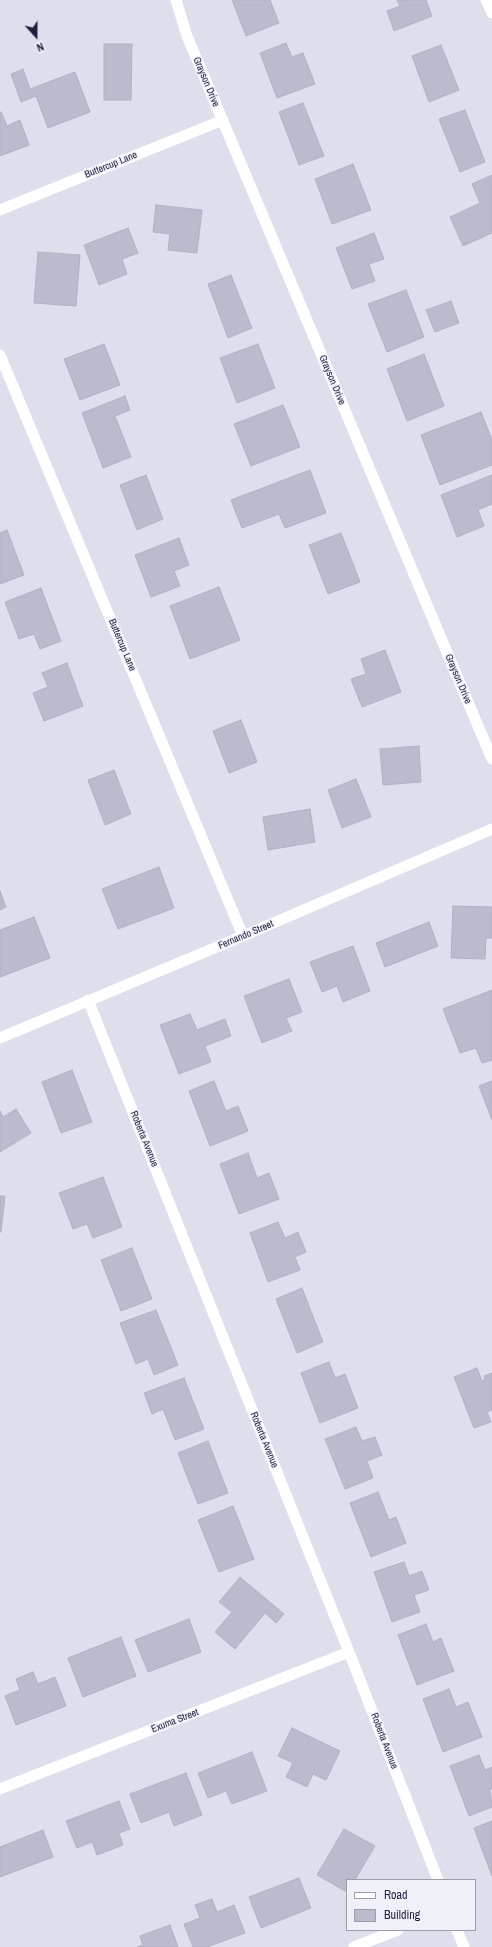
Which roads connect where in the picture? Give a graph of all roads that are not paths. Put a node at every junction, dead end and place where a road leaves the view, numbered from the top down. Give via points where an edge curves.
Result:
1 (176, 0) edge
2 (486, 0) edge
3 (492, 14) edge
4 (223, 120) junction
5 (0, 210) edge
6 (0, 355) edge
7 (492, 759) edge
8 (492, 829) edge
9 (243, 936) junction
10 (88, 1000) junction
11 (0, 1038) edge
12 (349, 1652) junction
13 (0, 1789) edge
14 (438, 1879) edge
15 (395, 1931) edge
16 (457, 1931) edge
17 (354, 1947) edge
18 (464, 1947) edge

1 - 4 street, Grayson Drive via 187,36
2 - 3 street
4 - 5 street, Buttercup Lane
4 - 7 street, Grayson Drive
6 - 9 street, Buttercup Lane
8 - 9 street, Fernando Street
9 - 10 street, Fernando Street
10 - 11 street, Fernando Street
10 - 12 street, Roberta Avenue
12 - 13 street, Exuma Street
12 - 14 street, Roberta Avenue
15 - 17 street
16 - 18 street

